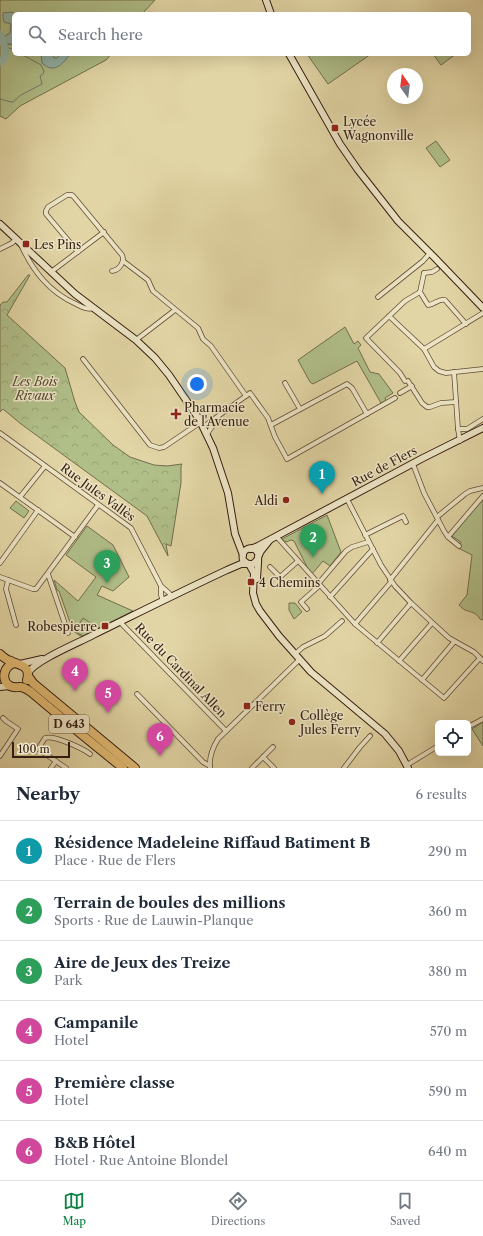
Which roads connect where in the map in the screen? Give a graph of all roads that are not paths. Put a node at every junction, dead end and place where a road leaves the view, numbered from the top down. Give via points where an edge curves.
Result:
1 (266, 0) edge
2 (270, 12) edge
3 (290, 56) edge
4 (1, 226) edge
5 (104, 232) junction
6 (18, 241) junction
7 (0, 249) edge
8 (78, 252) junction
9 (430, 253) junction
10 (123, 261) junction
11 (418, 265) junction
12 (437, 269) dead end
13 (112, 271) dead end
14 (51, 272) junction
15 (424, 272) junction
16 (420, 292) junction
17 (378, 297) dead end
18 (94, 308) junction
19 (483, 308) edge
20 (175, 310) junction
21 (483, 313) edge
22 (390, 316) junction
23 (466, 324) junction
24 (136, 340) junction
25 (424, 349) junction
26 (83, 359) dead end
27 (483, 369) edge
28 (454, 372) junction
29 (285, 383) dead end
30 (412, 386) junction
31 (400, 394) dead end
32 (246, 396) junction
33 (395, 398) dead end
34 (456, 402) junction
35 (300, 409) junction
36 (367, 414) junction
37 (221, 415) junction
38 (483, 419) edge
39 (202, 425) junction
40 (271, 425) junction
41 (483, 428) edge
42 (458, 429) junction
43 (0, 433) edge
44 (207, 434) junction
45 (460, 440) junction
46 (413, 464) junction
47 (44, 466) junction
48 (1, 485) edge
49 (483, 488) edge
50 (483, 496) edge
51 (20, 497) junction
52 (347, 499) junction
53 (98, 505) junction
54 (38, 510) junction
55 (438, 518) junction
56 (406, 522) dead end
57 (234, 525) junction
58 (365, 535) junction
59 (276, 536) junction
60 (75, 537) junction
61 (448, 537) junction
62 (368, 542) junction
63 (458, 546) dead end
64 (250, 549) junction
65 (373, 549) junction
66 (242, 555) junction
67 (258, 558) junction
68 (298, 561) junction
69 (0, 563) edge
70 (248, 564) junction
71 (270, 567) dead end
72 (48, 574) junction
73 (215, 576) junction
74 (0, 577) edge
75 (8, 580) junction
76 (391, 581) junction
77 (319, 584) junction
78 (161, 586) junction
79 (172, 597) junction
80 (330, 597) junction
81 (163, 601) junction
82 (411, 603) junction
83 (307, 609) dead end
84 (342, 621) dead end
85 (120, 622) junction
86 (432, 623) junction
87 (355, 624) junction
88 (16, 625) dead end
89 (68, 632) dead end
90 (454, 642) junction
91 (377, 643) junction
92 (0, 654) edge
93 (56, 654) junction
94 (297, 657) junction
95 (482, 660) edge
96 (399, 661) junction
97 (18, 663) junction
98 (2, 674) edge
99 (28, 675) junction
100 (422, 680) junction
101 (9, 686) junction
102 (0, 687) edge
103 (20, 687) junction
104 (137, 694) dead end
105 (483, 717) edge
106 (3, 718) dead end
107 (471, 725) edge
108 (226, 731) junction
109 (370, 736) tunnel mouth
110 (273, 747) dead end
111 (435, 748) edge
112 (90, 754) dead end
113 (0, 756) edge
114 (263, 757) junction
115 (56, 761) junction
116 (210, 767) edge
117 (407, 767) edge
118 (51, 768) edge
119 (66, 768) edge
120 (123, 768) edge
121 (135, 768) edge
122 (252, 768) edge
123 (274, 768) edge
124 (345, 768) edge

1 - 2 street
3 - 9 street via 348,157 394,217
4 - 6 street
5 - 8 street
5 - 8 street via 72,196 64,196 48,207 47,215
5 - 10 street via 122,255
6 - 7 street
6 - 14 street
6 - 18 street via 38,275 53,291 84,308
8 - 14 street
9 - 11 street
9 - 19 street
10 - 13 street via 117,270
10 - 20 street via 149,281 152,290
11 - 15 street
11 - 17 street
12 - 15 street
14 - 18 street
15 - 16 street
16 - 22 street via 405,301
16 - 23 street via 429,305 445,300
18 - 24 street
20 - 24 street
20 - 32 street via 198,328 203,339 211,346
21 - 23 street
22 - 25 street
22 - 30 street via 366,338
23 - 25 street
24 - 39 street via 167,372
25 - 28 street via 437,370
26 - 39 street via 150,446 164,447
27 - 28 street
28 - 34 street
29 - 35 street
30 - 31 street
30 - 34 street via 427,407
32 - 37 street
32 - 40 street via 250,393
33 - 36 street
34 - 42 street
35 - 36 street via 347,384
35 - 40 street
36 - 40 street via 287,459
37 - 39 street
37 - 44 street
38 - 42 street via 467,429
39 - 44 street
41 - 45 street, Rue de Flers
42 - 45 street
43 - 47 street, Rue Jules Vallès
44 - 57 street via 227,490
45 - 46 street, Rue de Flers
46 - 52 street, Rue de Flers
46 - 55 street via 424,493
47 - 51 street
47 - 53 street, Rue Jules Vallès
48 - 51 street
49 - 55 street via 465,494
50 - 61 street
51 - 54 street
52 - 58 street
52 - 59 street, Rue de Flers
53 - 60 street
53 - 78 street, Rue Jules Vallès via 132,530
54 - 60 street
54 - 69 street
55 - 61 street
55 - 76 street
56 - 58 street via 403,516
57 - 64 street via 241,542
57 - 66 street
58 - 62 street
59 - 64 street, Rue de Flers
59 - 67 street, Rue de Flers via 266,544
59 - 68 street
60 - 72 street
61 - 63 street
62 - 65 street
62 - 77 street via 346,551
64 - 66 street
64 - 67 street via 257,552
65 - 76 street
65 - 80 street
66 - 70 street
66 - 73 street
67 - 70 street via 254,564
67 - 94 street via 255,589 258,602
68 - 71 street via 280,577
68 - 77 street
70 - 73 street via 241,564
70 - 94 street via 254,573 253,593 257,606
72 - 75 street via 34,589
72 - 89 street
73 - 79 street
74 - 75 street
75 - 88 street via 6,589
76 - 82 street
76 - 87 street
77 - 80 street
77 - 83 street via 301,602
78 - 79 street, Rue Jules Vallès
78 - 81 street, Rue Jules Vallès
79 - 81 street
80 - 87 street
81 - 85 street
82 - 86 street
82 - 91 street
84 - 94 street via 325,636 303,646
85 - 93 street
85 - 108 street, Rue du Cardinal Allen
86 - 90 street
86 - 96 street
87 - 91 street
90 - 95 street via 474,652
90 - 100 street
91 - 96 street
92 - 97 highway
93 - 97 street
93 - 99 street via 33,667
94 - 108 street
94 - 117 street via 317,678 394,745
95 - 100 street via 444,698
96 - 100 street
97 - 98 highway via 8,666
97 - 99 highway via 25,667
98 - 101 highway
99 - 103 highway via 26,682
99 - 121 highway, D 643 via 33,684
101 - 102 street
101 - 103 highway
103 - 120 highway, D 643 via 31,692
104 - 116 street
105 - 107 street
106 - 113 street via 18,729
108 - 116 street via 214,746
109 - 124 street
110 - 114 street
111 - 117 street
112 - 115 street via 83,749 46,737 38,749
114 - 122 street
114 - 123 street
115 - 118 street
115 - 119 street

